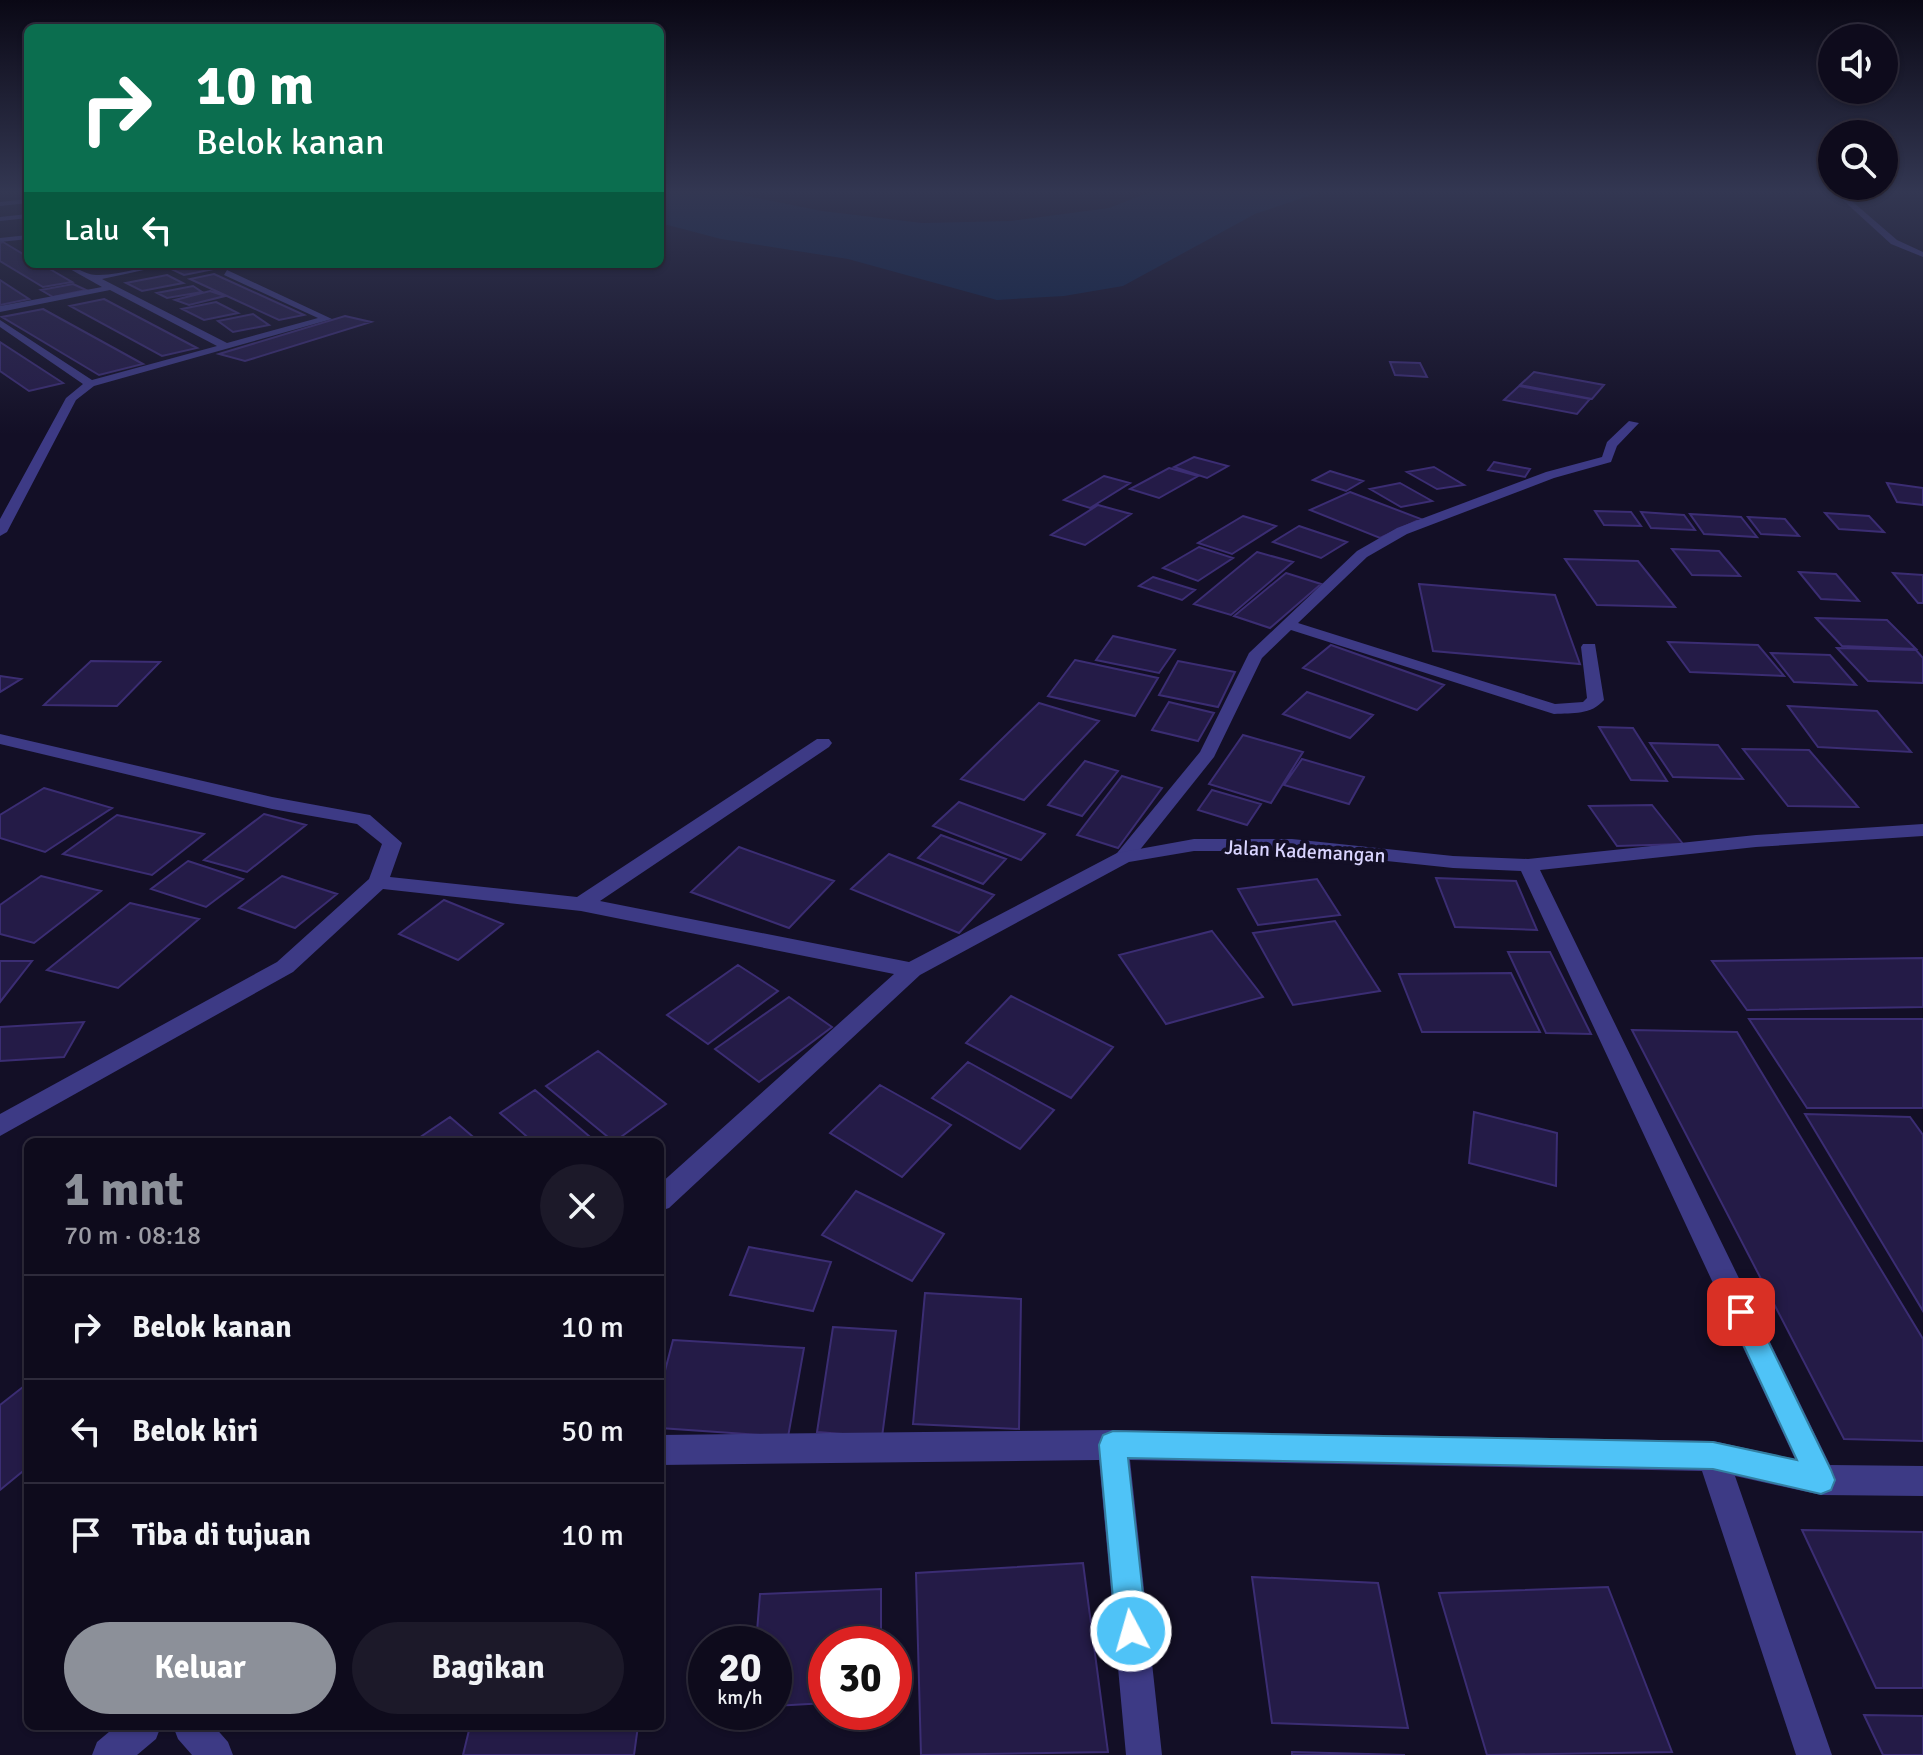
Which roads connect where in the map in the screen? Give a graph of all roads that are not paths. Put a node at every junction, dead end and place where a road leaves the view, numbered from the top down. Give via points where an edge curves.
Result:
1 (79, 272) edge
2 (127, 272) edge
3 (227, 273) dead end
4 (91, 279) junction
5 (109, 288) junction
6 (0, 309) edge
7 (0, 323) edge
8 (227, 347) junction
9 (90, 384) junction
10 (1633, 423) dead end
11 (0, 532) edge
12 (1286, 624) junction
13 (1589, 647) dead end
14 (0, 739) edge
15 (823, 743) dead end
16 (1923, 830) edge
17 (1124, 857) junction
18 (1528, 865) junction
19 (378, 882) junction
20 (581, 904) junction
21 (912, 970) junction
22 (0, 1126) edge
23 (664, 1196) edge
24 (1113, 1445) junction
25 (664, 1450) edge
26 (1713, 1456) junction
27 (1821, 1480) junction
28 (1923, 1481) edge
29 (138, 1730) edge
30 (194, 1730) edge
31 (110, 1755) edge
32 (215, 1755) edge
33 (1144, 1755) edge
34 (1814, 1755) edge

1 - 4 street
2 - 4 street
3 - 8 street via 327,319
4 - 5 street
5 - 6 street
5 - 8 street
7 - 9 street
8 - 9 street
9 - 11 street via 71,398
10 - 12 street via 1611,445 1607,459 1402,531 1362,554
12 - 13 street via 1554,709 1587,707 1596,700
12 - 17 street via 1255,656 1208,753
14 - 19 street via 363,819 392,843
15 - 20 street
16 - 18 street, Jalan Kademangan
17 - 18 street, Jalan Kademangan via 1194,845 1292,845
17 - 21 street, Jalan Kademangan
18 - 27 street
19 - 20 street
19 - 22 street via 285,967
20 - 21 street
21 - 23 street, Jalan Kademangan
24 - 25 street
24 - 26 street
24 - 33 street
26 - 27 street
26 - 34 street
27 - 28 street
29 - 31 street
30 - 32 street

